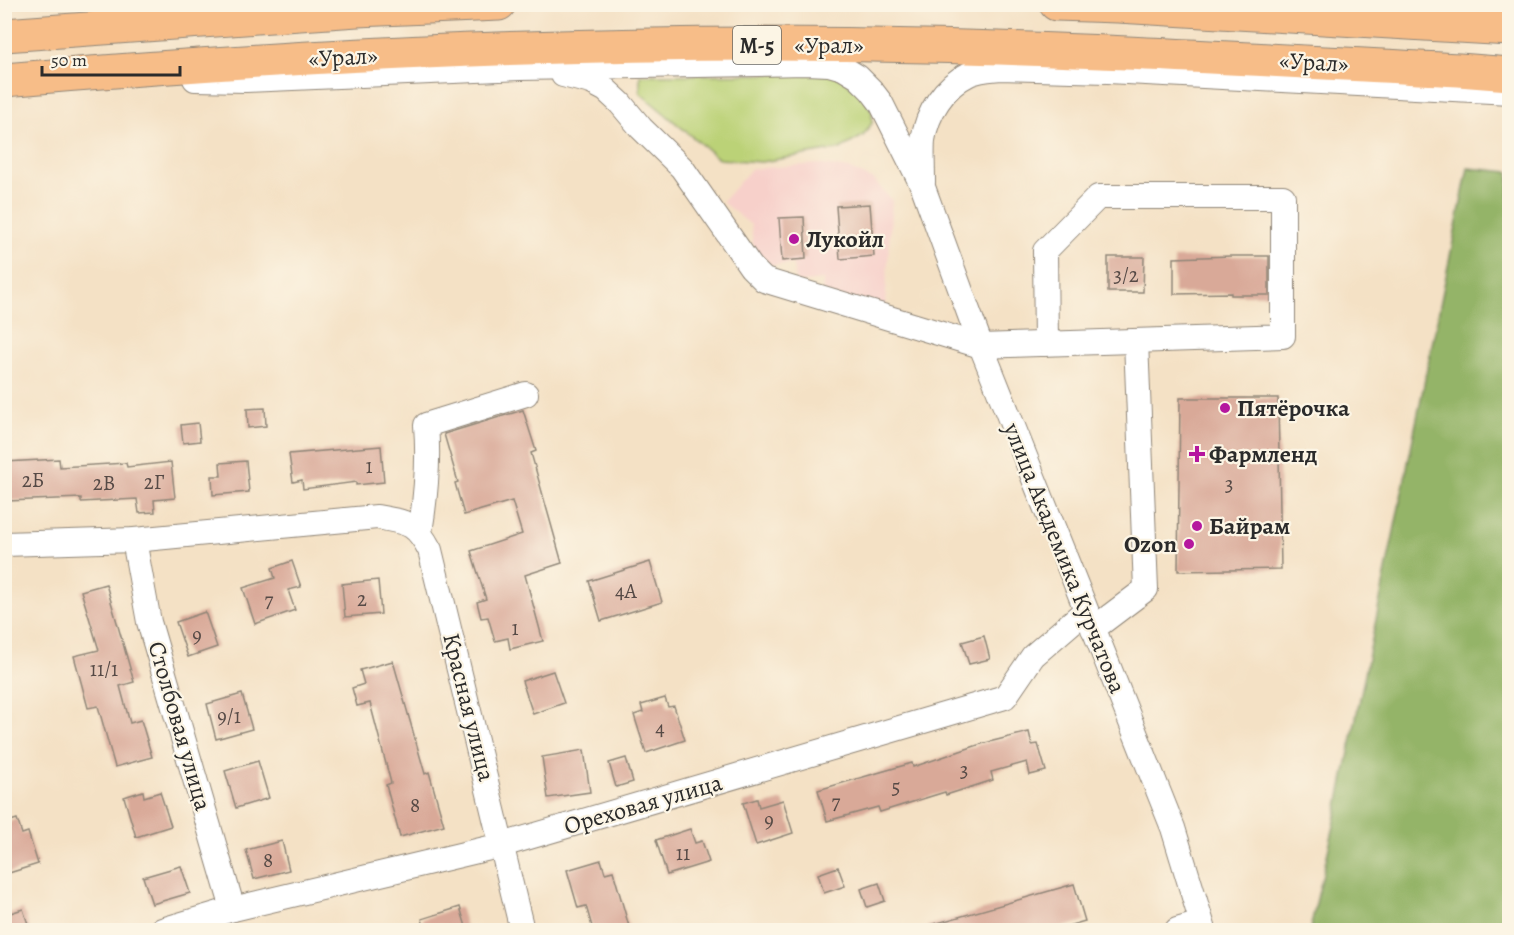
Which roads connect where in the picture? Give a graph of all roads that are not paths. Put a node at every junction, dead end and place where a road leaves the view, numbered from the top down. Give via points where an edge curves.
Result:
1 (499, 4) edge
2 (1056, 4) edge
3 (1509, 29) edge
4 (4, 35) edge
5 (520, 68) junction
6 (1509, 74) edge
7 (65, 75) junction
8 (4, 80) edge
9 (1509, 92) edge
10 (923, 187) junction
11 (1136, 341) junction
12 (1046, 344) junction
13 (981, 346) junction
14 (526, 394) dead end
15 (420, 532) junction
16 (134, 540) junction
17 (4, 544) edge
18 (1089, 620) junction
19 (502, 845) junction
20 (233, 909) junction
21 (1202, 927) edge
22 (162, 930) edge
23 (522, 930) edge
24 (1177, 930) edge

1 - 4 highway, «Урал»
2 - 3 highway, «Урал»
5 - 7 street via 246,80
5 - 10 street via 807,63 843,68 858,77 881,103
5 - 13 street via 568,76 606,90 682,168 764,280
6 - 7 highway, «Урал» / М-5 via 1108,52 764,45 362,55
7 - 8 highway, «Урал» / М-5
9 - 10 street via 1120,72 984,70 959,80 936,104 923,139
10 - 13 street, улица Академика Курчатова
11 - 12 street
11 - 12 street via 1283,336 1283,197 1098,197 1045,251
11 - 18 street, Ореховая улица via 1146,589
12 - 13 street
13 - 18 street, улица Академика Курчатова
14 - 15 street via 426,425 427,484
15 - 16 street via 404,522 377,517
15 - 19 street, Красная улица via 430,550
16 - 17 street
16 - 20 street, Столбовая улица via 149,622
18 - 19 street, Ореховая улица via 1033,656 1005,697
18 - 21 street, улица Академика Курчатова via 1173,828
19 - 20 street, Ореховая улица
19 - 23 street, Красная улица
20 - 22 street, Ореховая улица
21 - 24 street

